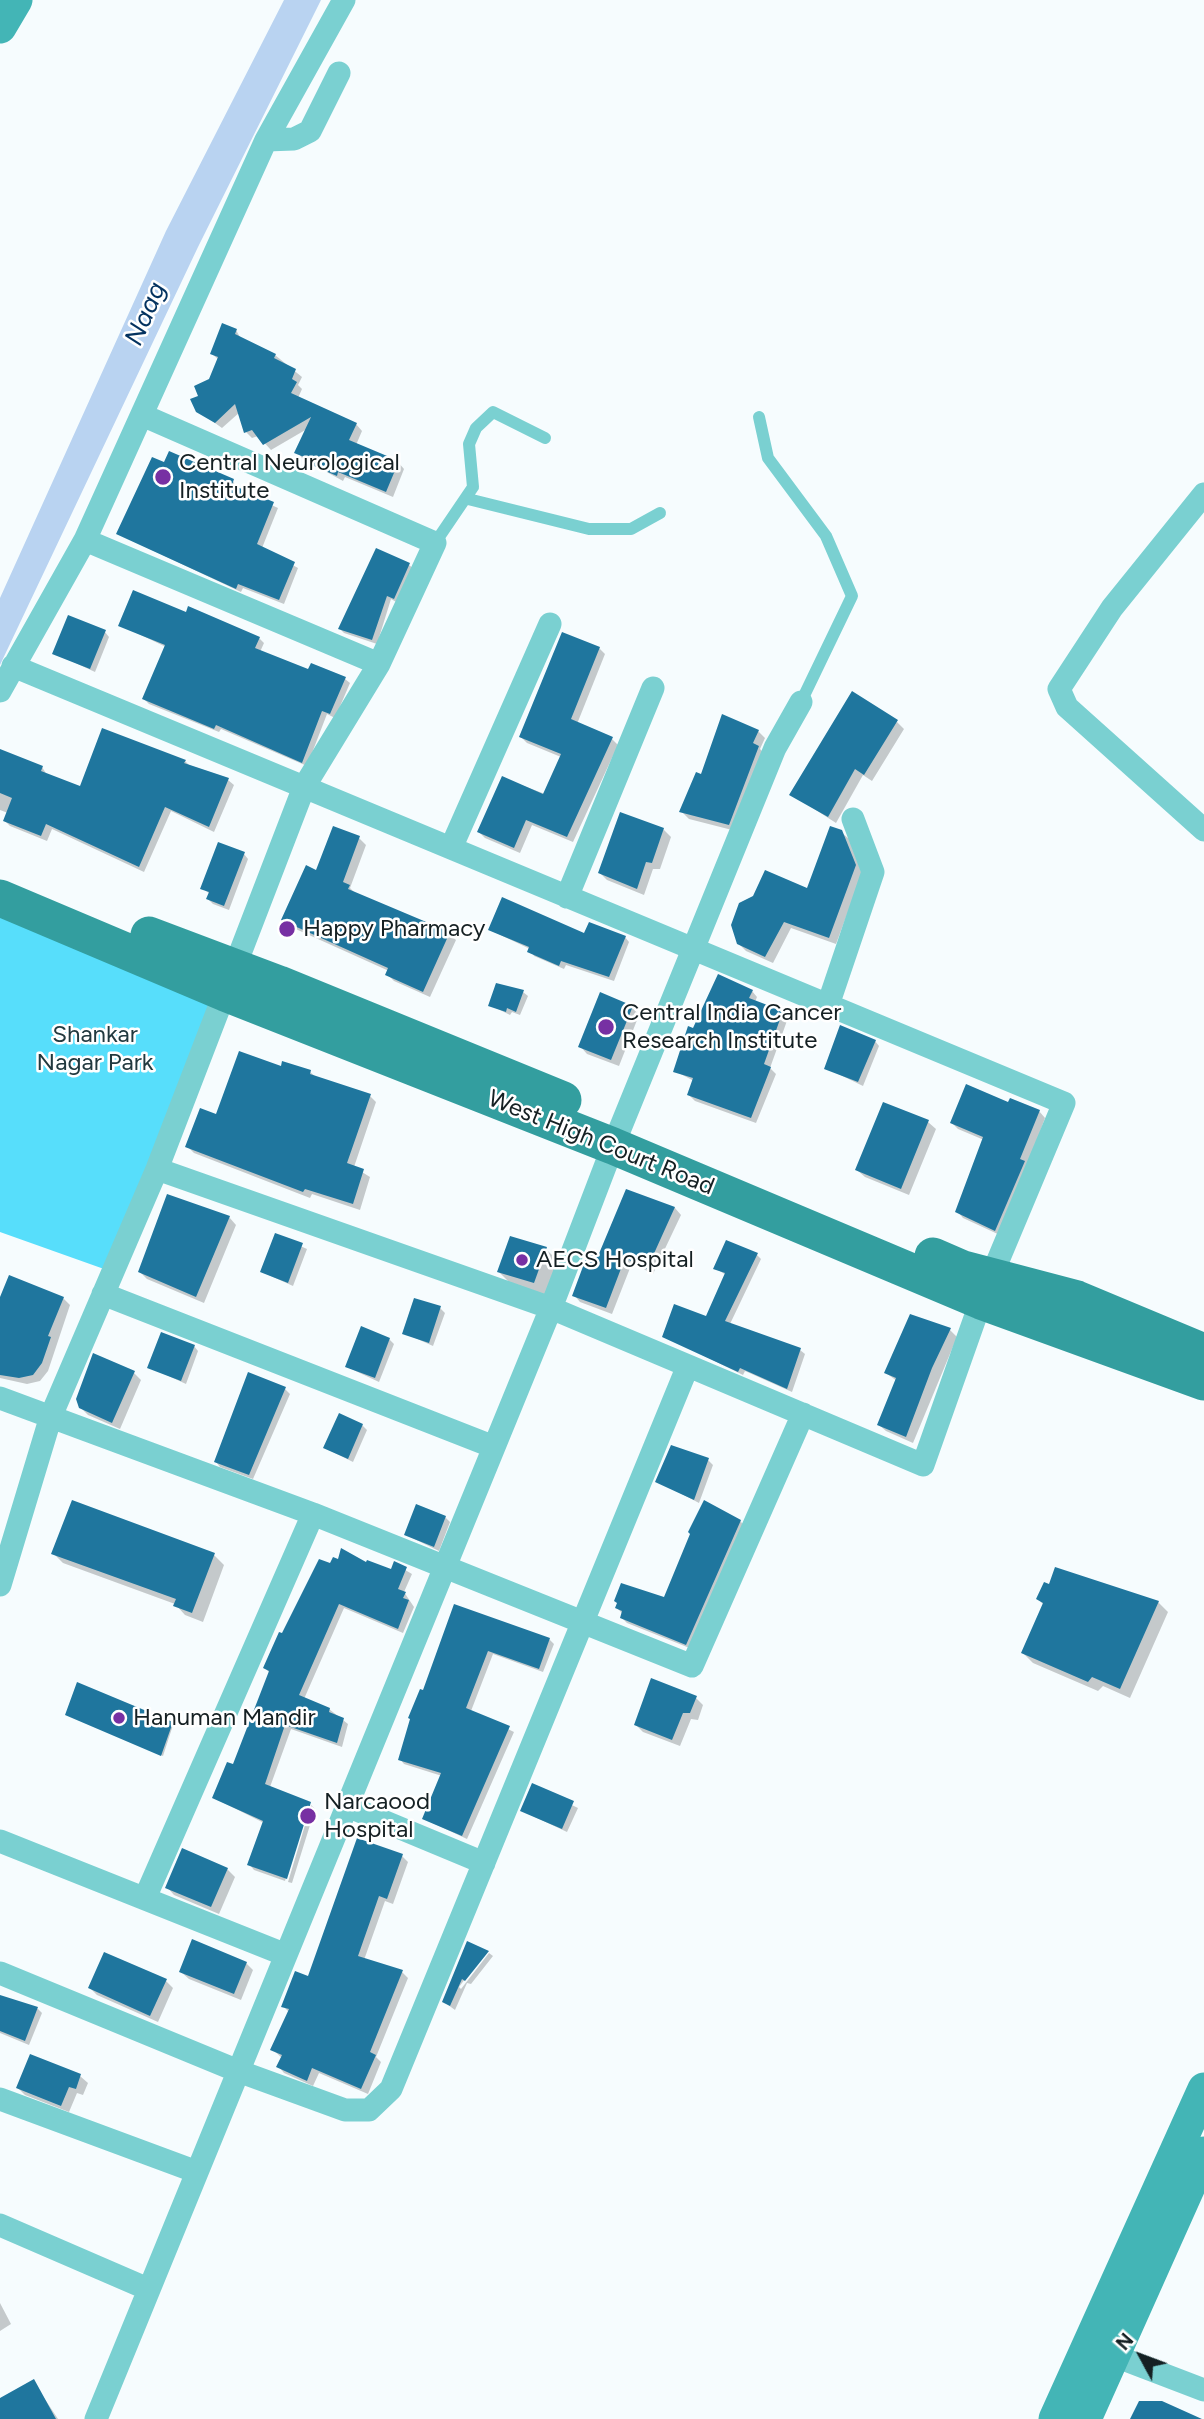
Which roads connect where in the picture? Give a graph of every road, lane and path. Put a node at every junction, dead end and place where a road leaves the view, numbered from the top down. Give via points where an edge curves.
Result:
1 (16, 0) edge
2 (344, 0) edge
3 (0, 27) edge
4 (339, 73) dead end
5 (267, 140) junction
6 (142, 415) junction
7 (760, 417) dead end
8 (545, 438) dead end
9 (1204, 494) edge
10 (468, 499) junction
11 (660, 513) dead end
12 (85, 540) junction
13 (435, 543) junction
14 (550, 624) dead end
15 (379, 664) junction
16 (13, 666) junction
17 (653, 688) dead end
18 (0, 691) edge
19 (801, 702) joint
20 (304, 787) junction
21 (853, 819) dead end
22 (1204, 830) edge
23 (451, 848) junction
24 (0, 872) edge
25 (567, 897) junction
26 (0, 898) edge
27 (693, 949) junction
28 (229, 980) junction
29 (828, 1005) junction
30 (618, 1136) junction
31 (157, 1169) junction
32 (987, 1288) junction
33 (103, 1294) junction
34 (551, 1308) junction
35 (1204, 1352) edge
36 (687, 1367) junction
37 (1204, 1382) edge
38 (0, 1398) edge
39 (803, 1415) junction
40 (51, 1416) junction
41 (494, 1447) junction
42 (313, 1514) junction
43 (444, 1568) junction
44 (0, 1585) edge
45 (583, 1623) junction
46 (346, 1806) junction
47 (0, 1841) edge
48 (484, 1863) junction
49 (145, 1898) junction
50 (286, 1955) junction
51 (0, 1973) edge
52 (238, 2071) junction
53 (1204, 2089) edge
54 (0, 2099) edge
55 (1204, 2153) edge
56 (197, 2172) junction
57 (0, 2225) edge
58 (148, 2289) junction
59 (1102, 2351) junction
60 (1204, 2390) edge
61 (96, 2419) edge
62 (1055, 2419) edge
63 (1085, 2419) edge

1 - 3 main road
2 - 5 street
4 - 5 street via 310,131 294,139
5 - 6 street
6 - 12 street
6 - 13 street
7 - 19 lane via 768,457 826,536 852,596
8 - 10 lane via 493,412 476,428 469,444 473,487
9 - 22 street via 1112,608 1059,689 1067,707
10 - 11 lane via 589,529 631,528
10 - 13 lane
12 - 15 street
12 - 16 street
13 - 15 street
14 - 23 street
15 - 20 street
16 - 18 street
16 - 20 street
17 - 25 street
19 - 27 street via 775,748
20 - 23 street
20 - 28 street
21 - 29 street via 873,873
23 - 25 street
24 - 28 main road, West High Court Road
25 - 27 street
26 - 28 main road, West High Court Road
27 - 29 street
27 - 30 street
28 - 30 main road, West High Court Road
28 - 31 street
29 - 32 street via 1064,1102
30 - 32 main road, West High Court Road
30 - 34 street
31 - 33 street
31 - 34 street
32 - 35 main road, West High Court Road via 1077,1299
32 - 37 main road, West High Court Road
32 - 39 street via 923,1465
33 - 40 street
33 - 41 street
34 - 36 street
34 - 41 street
36 - 39 street
36 - 45 street
38 - 40 street
39 - 45 street via 692,1666
40 - 42 street
40 - 44 street
41 - 43 street
42 - 43 street
42 - 49 street
43 - 45 street
43 - 46 street
45 - 48 street
46 - 48 street
46 - 50 street
47 - 49 street
48 - 52 street via 391,2089 369,2110 345,2110
49 - 50 street
50 - 52 street
51 - 52 street
52 - 56 street
53 - 59 main road
54 - 56 street
55 - 59 main road
56 - 58 street
57 - 58 street
58 - 61 street
59 - 60 street
59 - 62 main road
59 - 63 main road

